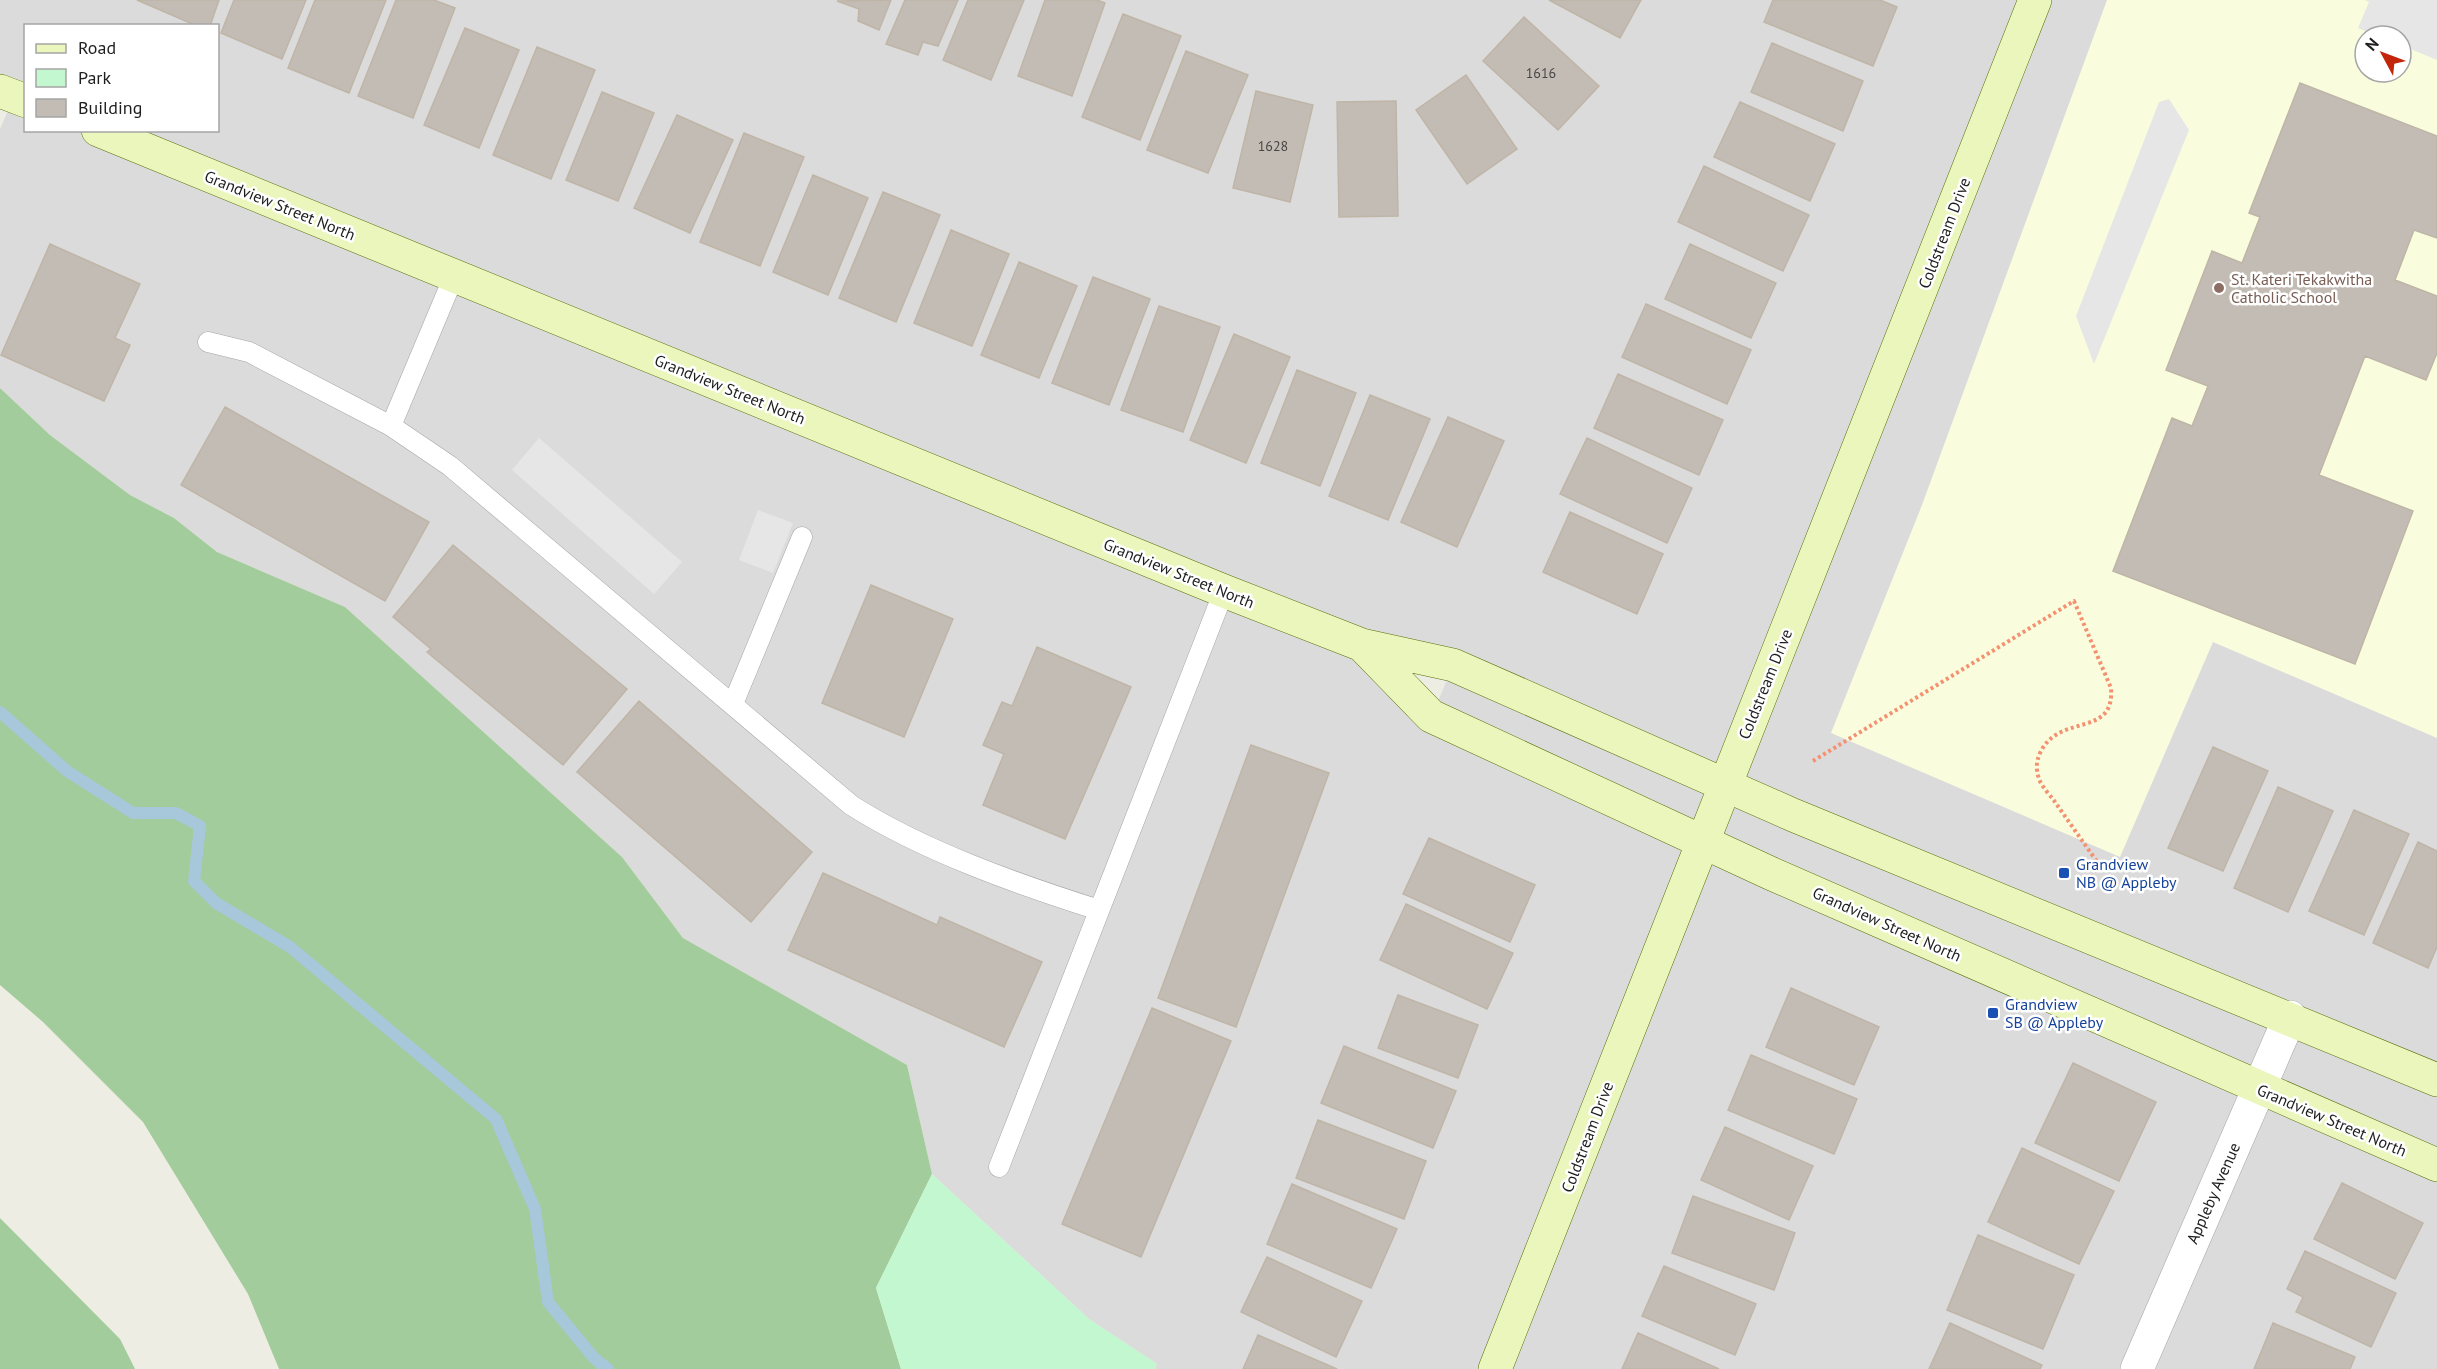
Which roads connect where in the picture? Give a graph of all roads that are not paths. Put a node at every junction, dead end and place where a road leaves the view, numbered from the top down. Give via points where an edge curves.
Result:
1 (2035, 0) edge
2 (0, 91) edge
3 (24, 100) edge
4 (103, 132) edge
5 (454, 276) junction
6 (208, 342) dead end
7 (391, 426) junction
8 (802, 537) dead end
9 (1224, 591) junction
10 (1362, 645) junction
11 (733, 704) junction
12 (1725, 782) junction
13 (1703, 841) junction
14 (1099, 910) junction
15 (2290, 1017) junction
16 (2437, 1080) edge
17 (2259, 1088) junction
18 (2437, 1165) edge
19 (999, 1167) dead end
20 (1495, 1369) edge
21 (2137, 1369) edge

1 - 12 street, Coldstream Drive
2 - 3 street
4 - 5 street, Grandview Street North
5 - 7 lane
5 - 9 street, Grandview Street North
6 - 7 lane via 249,352
7 - 11 lane via 450,466
8 - 11 lane
9 - 10 street, Grandview Street North
9 - 14 lane
10 - 12 street, Grandview Street North via 1453,665
10 - 13 street, Grandview Street North via 1431,716
11 - 14 lane via 851,805 890,830 1046,893
12 - 13 street, Coldstream Drive
12 - 15 street, Grandview Street North via 1793,815
13 - 17 street, Grandview Street North
13 - 20 street, Coldstream Drive
14 - 19 lane
15 - 16 street, Grandview Street North
15 - 17 street, Appleby Avenue
17 - 18 street, Grandview Street North
17 - 21 street, Appleby Avenue

